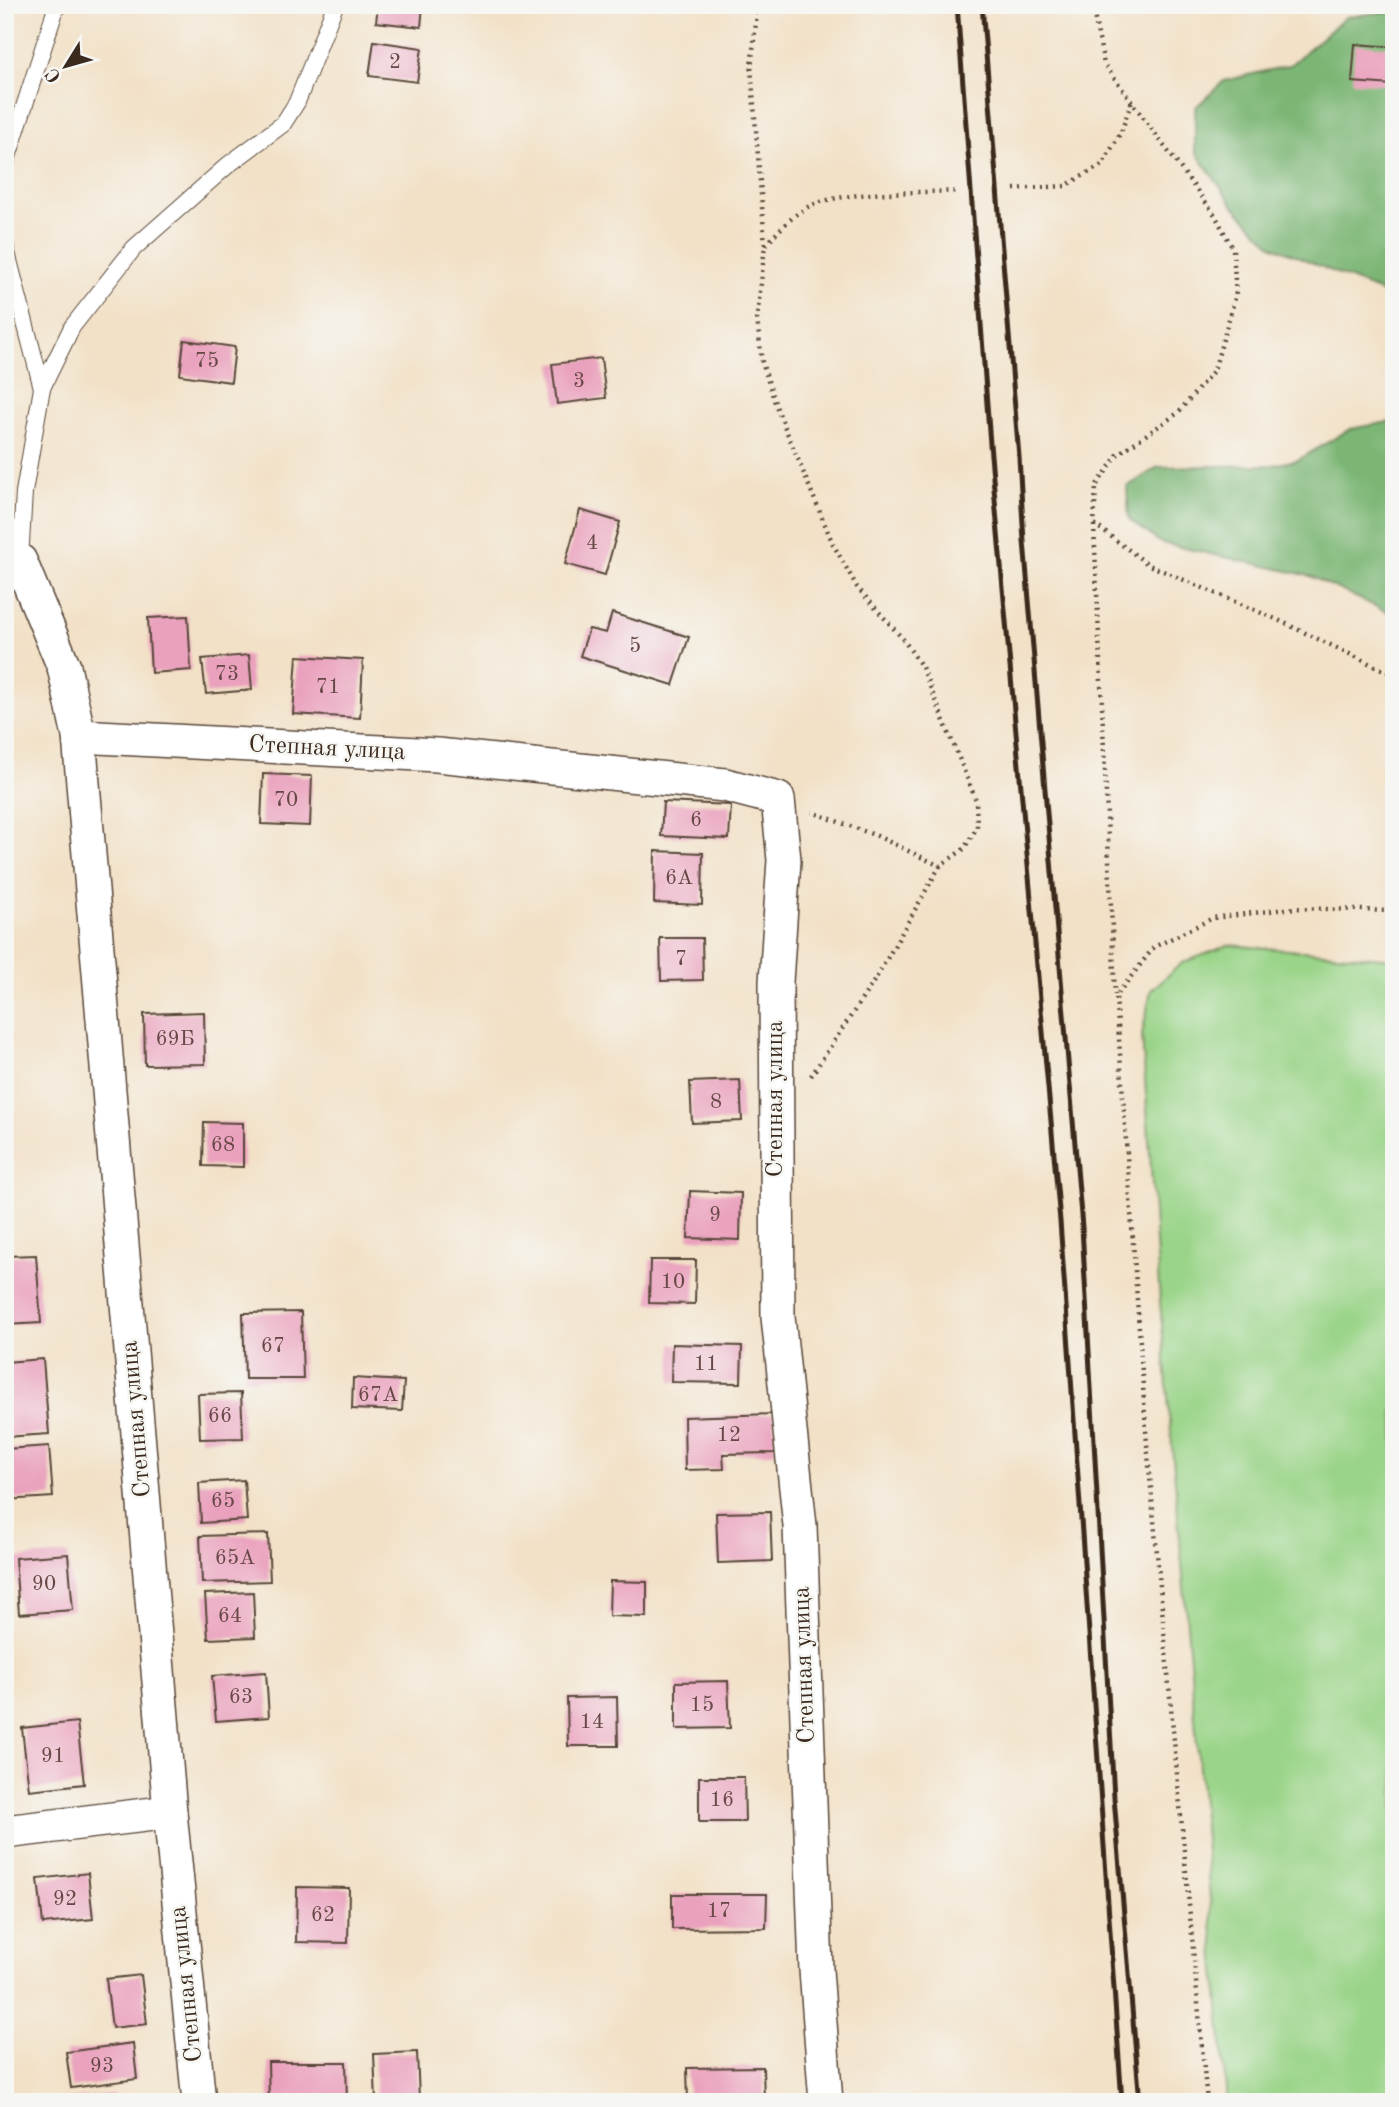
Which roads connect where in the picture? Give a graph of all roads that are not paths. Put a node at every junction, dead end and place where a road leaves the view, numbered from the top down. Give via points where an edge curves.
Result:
1 (57, 5) edge
2 (334, 8) dead end
3 (5, 166) edge
4 (5, 245) edge
5 (42, 388) junction
6 (13, 557) edge
7 (79, 736) junction
8 (170, 1812) junction
9 (5, 1832) edge
10 (199, 2102) edge
11 (826, 2102) edge

1 - 3 lane
2 - 5 lane via 298,102 283,124 228,165 134,248 72,327
4 - 5 lane
5 - 6 lane
6 - 7 street, Степная улица via 64,667
7 - 8 street, Степная улица
7 - 11 street, Степная улица via 437,755 725,785 778,799 785,860 776,982 778,1317 800,1526 816,1970
8 - 9 street
8 - 10 street, Степная улица

